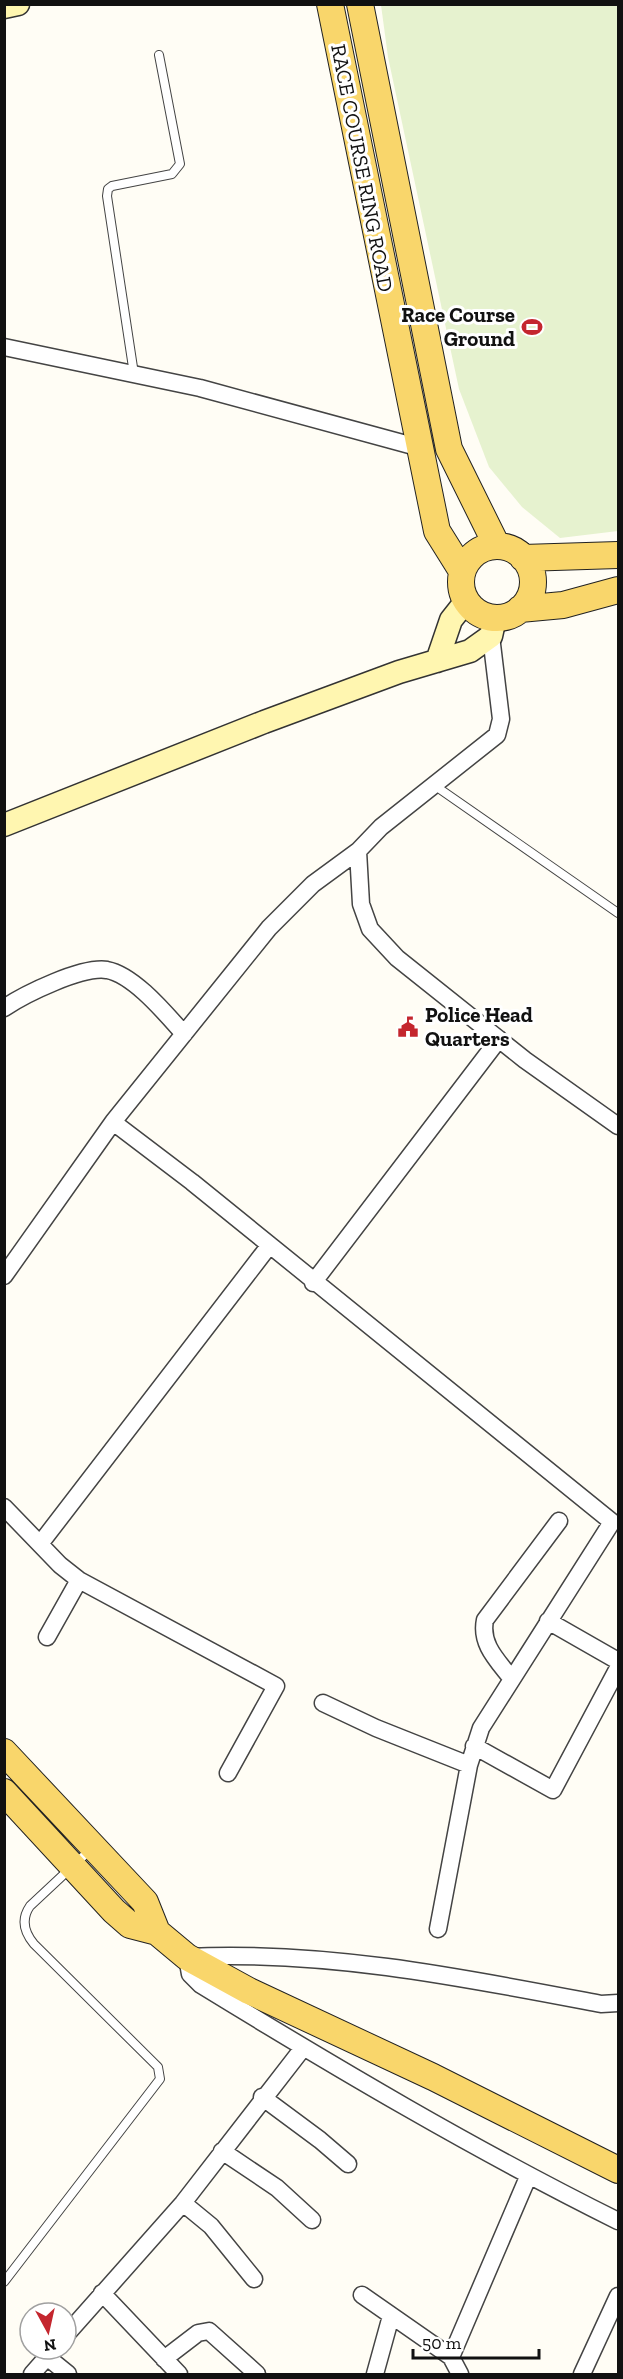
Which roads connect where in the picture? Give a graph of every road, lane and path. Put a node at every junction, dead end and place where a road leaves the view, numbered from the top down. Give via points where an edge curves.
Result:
1 (18, 4) edge
2 (330, 4) edge
3 (360, 4) edge
4 (4, 7) edge
5 (159, 54) dead end
6 (4, 347) edge
7 (134, 375) junction
8 (417, 447) junction
9 (497, 546) junction
10 (618, 555) edge
11 (523, 558) junction
12 (462, 571) junction
13 (618, 590) edge
14 (466, 601) junction
15 (520, 609) junction
16 (493, 627) junction
17 (437, 661) junction
18 (435, 785) junction
19 (4, 825) edge
20 (358, 851) junction
21 (618, 913) edge
22 (4, 1008) edge
23 (184, 1034) junction
24 (500, 1039) junction
25 (113, 1122) junction
26 (618, 1126) edge
27 (269, 1246) junction
28 (4, 1276) edge
29 (313, 1283) junction
30 (4, 1507) edge
31 (615, 1518) edge
32 (559, 1521) dead end
33 (40, 1544) junction
34 (79, 1580) junction
35 (548, 1621) junction
36 (47, 1637) dead end
37 (618, 1661) edge
38 (618, 1668) edge
39 (511, 1678) junction
40 (323, 1703) dead end
41 (474, 1746) junction
42 (4, 1752) edge
43 (469, 1765) junction
44 (228, 1773) dead end
45 (25, 1774) junction
46 (6, 1795) edge
47 (93, 1847) junction
48 (72, 1866) junction
49 (438, 1929) dead end
50 (157, 1932) junction
51 (187, 1957) junction
52 (618, 2003) edge
53 (303, 2048) junction
54 (262, 2097) junction
55 (222, 2151) junction
56 (348, 2164) dead end
57 (618, 2170) edge
58 (528, 2176) junction
59 (183, 2203) junction
60 (312, 2220) dead end
61 (618, 2221) edge
62 (254, 2279) dead end
63 (4, 2282) edge
64 (102, 2293) junction
65 (362, 2295) dead end
66 (618, 2295) edge
67 (391, 2316) junction
68 (78, 2321) edge
69 (451, 2357) junction
70 (164, 2359) junction
71 (43, 2361) edge
72 (57, 2361) edge
73 (32, 2374) edge
74 (68, 2374) edge
75 (179, 2374) edge
76 (257, 2374) edge
77 (375, 2374) edge
78 (460, 2374) edge
79 (582, 2374) edge

1 - 4 street
2 - 8 main road, RACE COURSE RING ROAD
3 - 9 main road, RACE COURSE RING ROAD via 449,449
5 - 7 lane via 180,164 172,174 112,186 107,196
6 - 7 street
7 - 8 street via 200,388
8 - 12 main road, RACE COURSE RING ROAD via 437,531
9 - 11 main road
9 - 12 main road via 476,553
10 - 11 main road
11 - 15 main road via 530,567 532,590
12 - 14 main road
13 - 15 main road via 563,605
14 - 16 main road
14 - 17 street via 452,620
15 - 16 main road
16 - 17 street via 470,651
16 - 18 street via 501,719 497,735
17 - 19 street via 264,722
18 - 20 street via 381,827
18 - 21 lane
20 - 23 street via 313,884 269,928
20 - 24 street via 361,904 370,929 398,958
22 - 23 street via 72,977 106,970 126,979
23 - 25 street
24 - 26 street
24 - 29 street
25 - 27 street
25 - 28 street
27 - 29 street
27 - 33 street
29 - 31 street
30 - 33 street
31 - 35 street
32 - 39 street via 485,1620 485,1640
33 - 34 street
34 - 36 street
34 - 44 street via 276,1686
35 - 37 street
35 - 39 street
38 - 41 street via 553,1790
39 - 41 street
40 - 43 street
41 - 43 street
42 - 45 main road
43 - 49 street
45 - 46 street
45 - 47 main road
46 - 48 main road
47 - 48 lane
47 - 50 main road via 145,1902
48 - 50 main road via 130,1925
48 - 63 lane via 26,1912 28,1936 159,2067 160,2079
50 - 51 main road
51 - 52 street via 264,1957 428,1971 601,2004
51 - 53 street via 190,1974 201,1985
51 - 57 main road via 249,1992 433,2077
53 - 54 street
53 - 58 street
54 - 55 street
54 - 56 street
55 - 59 street
55 - 60 street via 277,2188
58 - 61 street
58 - 69 street
59 - 62 street via 211,2226
59 - 64 street
64 - 68 street
64 - 70 street
65 - 67 street
66 - 79 street
67 - 69 street
67 - 77 street
69 - 78 street
70 - 75 street
70 - 76 street via 198,2333 209,2331
71 - 73 street
72 - 74 street

